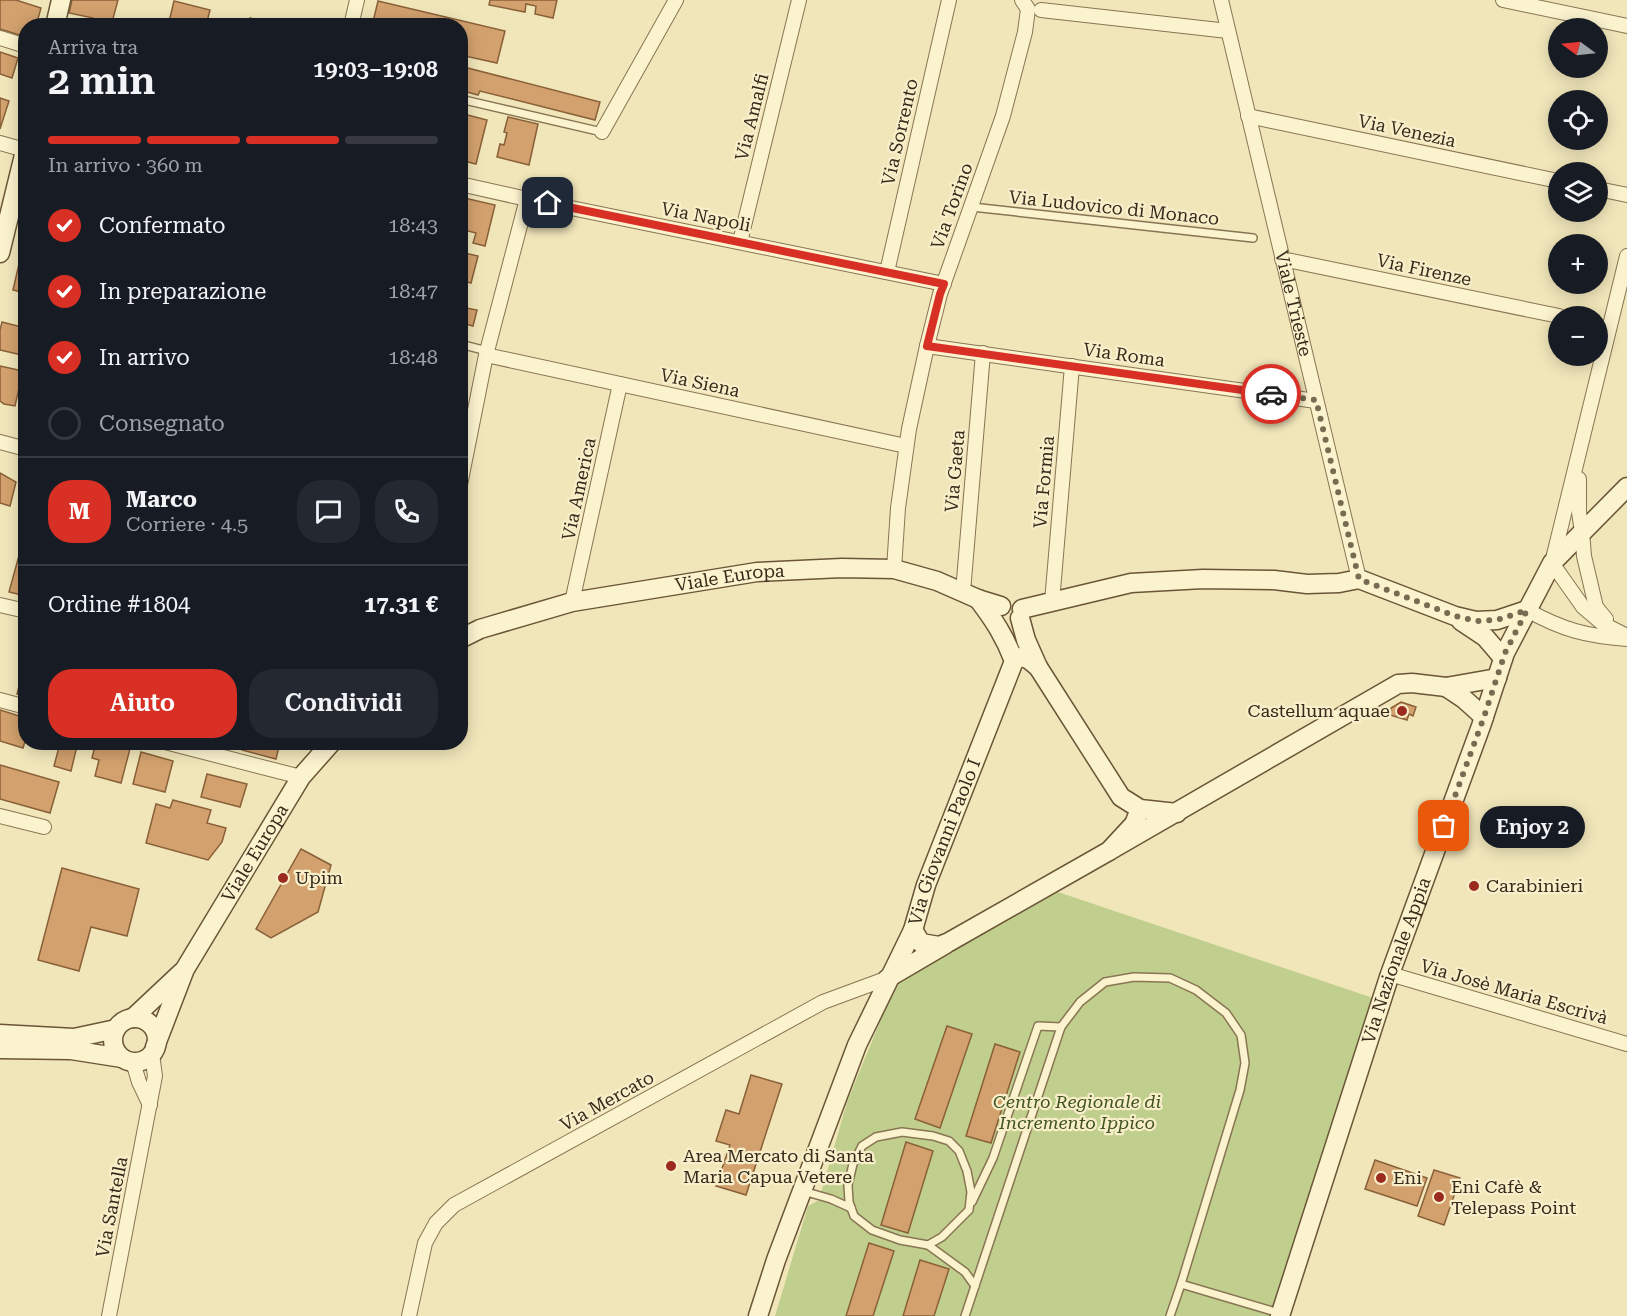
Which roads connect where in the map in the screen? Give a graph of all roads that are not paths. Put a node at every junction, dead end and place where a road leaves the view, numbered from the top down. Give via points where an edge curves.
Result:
1 (61, 0) edge
2 (357, 0) edge
3 (676, 0) edge
4 (799, 0) edge
5 (949, 0) edge
6 (1022, 0) edge
7 (1221, 0) edge
8 (1503, 0) edge
9 (1041, 10) dead end
10 (57, 18) edge
11 (353, 18) edge
12 (1627, 26) edge
13 (1228, 31) junction
14 (0, 38) edge
15 (18, 44) edge
16 (468, 101) edge
17 (1248, 116) junction
18 (602, 132) joint
19 (0, 143) edge
20 (18, 154) edge
21 (1548, 179) edge
22 (18, 181) edge
23 (468, 186) edge
24 (1608, 191) edge
25 (1627, 195) edge
26 (526, 199) junction
27 (972, 207) junction
28 (1253, 238) dead end
29 (740, 243) junction
30 (0, 253) edge
31 (1627, 256) edge
32 (1282, 258) junction
33 (886, 272) junction
34 (944, 284) junction
35 (1548, 314) edge
36 (1608, 314) edge
37 (927, 346) junction
38 (468, 347) edge
39 (487, 353) junction
40 (983, 353) junction
41 (1072, 366) junction
42 (1596, 366) edge
43 (620, 384) junction
44 (1316, 400) junction
45 (0, 442) edge
46 (1581, 445) junction
47 (468, 446) edge
48 (906, 446) junction
49 (18, 447) edge
50 (1627, 487) edge
51 (1582, 532) junction
52 (1552, 563) junction
53 (894, 569) junction
54 (1359, 579) junction
55 (971, 595) junction
56 (572, 602) junction
57 (1052, 602) junction
58 (0, 604) edge
59 (18, 609) edge
60 (1527, 610) junction
61 (1021, 614) junction
62 (1455, 616) junction
63 (468, 635) edge
64 (1627, 637) edge
65 (1503, 658) junction
66 (1014, 661) junction
67 (1038, 667) junction
68 (1497, 678) junction
69 (1446, 687) junction
70 (0, 700) edge
71 (18, 705) edge
72 (1484, 717) junction
73 (196, 750) edge
74 (325, 750) edge
75 (301, 777) junction
76 (1140, 809) junction
77 (1177, 813) junction
78 (0, 816) edge
79 (44, 827) dead end
80 (1109, 851) junction
81 (912, 930) junction
82 (949, 942) junction
83 (185, 969) junction
84 (1390, 974) junction
85 (888, 978) junction
86 (133, 1018) junction
87 (1061, 1026) junction
88 (116, 1029) junction
89 (0, 1034) edge
90 (1627, 1044) edge
91 (0, 1049) edge
92 (154, 1050) junction
93 (128, 1060) junction
94 (150, 1105) junction
95 (802, 1191) junction
96 (851, 1208) junction
97 (969, 1210) junction
98 (928, 1245) junction
99 (1181, 1284) junction
100 (975, 1286) junction
101 (1280, 1315) edge
102 (109, 1316) edge
103 (409, 1316) edge
104 (758, 1316) edge
105 (965, 1316) edge
106 (1170, 1316) edge

1 - 10 street
2 - 11 street
3 - 18 street
4 - 29 street, Via Amalfi
5 - 33 street, Via Sorrento
6 - 27 street, Via Torino via 1028,9 1025,33 1003,116
7 - 13 street, Viale Trieste
8 - 12 street
9 - 13 street
13 - 17 street, Viale Trieste
14 - 15 street
16 - 18 lane
17 - 21 street, Via Venezia
17 - 32 street, Viale Trieste
19 - 20 street
22 - 30 street
23 - 26 street, Via Napoli
24 - 25 street
26 - 29 street, Via Napoli
26 - 39 street
27 - 28 lane, Via Ludovico di Monaco
27 - 34 street, Via Torino
29 - 33 street, Via Napoli
31 - 36 street
32 - 35 street, Via Firenze
32 - 44 street, Viale Trieste
33 - 34 street, Via Napoli
34 - 37 street, Via Torino
37 - 40 street, Via Roma
37 - 48 street, Via Torino
38 - 39 lane
39 - 43 street, Via Siena
39 - 47 street
40 - 41 street, Via Roma
40 - 55 street, Via Gaeta
41 - 44 street, Via Roma
41 - 57 street, Via Formia
42 - 46 street
43 - 48 street, Via Siena
43 - 56 street, Via America
44 - 54 street, Viale Trieste
45 - 49 street
46 - 51 street via 1578,482
46 - 52 street
48 - 53 street, Via Torino
50 - 51 street, Via Nazionale Appia
51 - 52 street, Via Nazionale Appia
51 - 64 street via 1596,608
52 - 60 street, Via Nazionale Appia
52 - 64 street via 1583,606 1603,624
53 - 55 street, Viale Europa
53 - 56 street, Viale Europa via 757,572
54 - 57 street via 1317,584 1203,579 1131,583
54 - 62 street
55 - 61 street, Viale Europa via 1000,606 1000,618 1006,623 1014,623
55 - 66 street via 996,622
56 - 63 street, Viale Europa
57 - 61 street
58 - 59 street
60 - 62 street via 1497,620
60 - 64 street via 1580,633
60 - 65 street, Via Nazionale Appia
61 - 67 street
62 - 65 street via 1485,637
65 - 68 street, Via Nazionale Appia
66 - 67 street via 1021,657
66 - 81 street, Via Giovanni Paolo I
67 - 76 street via 1121,797
68 - 69 street
68 - 72 street, Via Nazionale Appia
69 - 72 street
69 - 77 street via 1398,684
70 - 71 street
72 - 84 street, Via Nazionale Appia
73 - 75 street
74 - 75 street, Viale Europa
75 - 83 street, Viale Europa
76 - 77 street
76 - 80 street, Via Giovanni Paolo I via 1134,824
77 - 80 street
78 - 79 street
80 - 82 street, Via Giovanni Paolo I
81 - 82 street, Via Giovanni Paolo I via 921,943 939,946
81 - 85 street
82 - 85 street
83 - 86 street, Viale Europa
83 - 92 street, Viale Europa
84 - 90 street, Via Josè Maria Escrivà
84 - 101 street, Via Nazionale Appia
85 - 95 street via 857,1045
85 - 103 street, Via Mercato via 823,1002 454,1205 435,1223 425,1243
86 - 88 street
86 - 92 street via 147,1022 156,1033
87 - 97 lane via 1038,1026 993,1158
87 - 99 lane via 1080,1002 1105,982 1134,977 1170,978 1196,990 1226,1013 1241,1035 1245,1064 1240,1090
87 - 100 lane
88 - 89 street via 74,1038
88 - 93 street via 114,1048
91 - 93 street via 71,1050
92 - 93 street via 147,1059
92 - 94 street, Via Santella
93 - 94 street
94 - 102 street, Via Santella
95 - 96 lane
95 - 104 street
96 - 97 lane via 848,1185 862,1146 876,1137 902,1132 949,1141 959,1151 971,1192
96 - 98 lane via 854,1216 879,1233
97 - 98 lane via 942,1237
98 - 100 lane via 965,1272
99 - 101 lane
99 - 106 lane
100 - 105 lane

